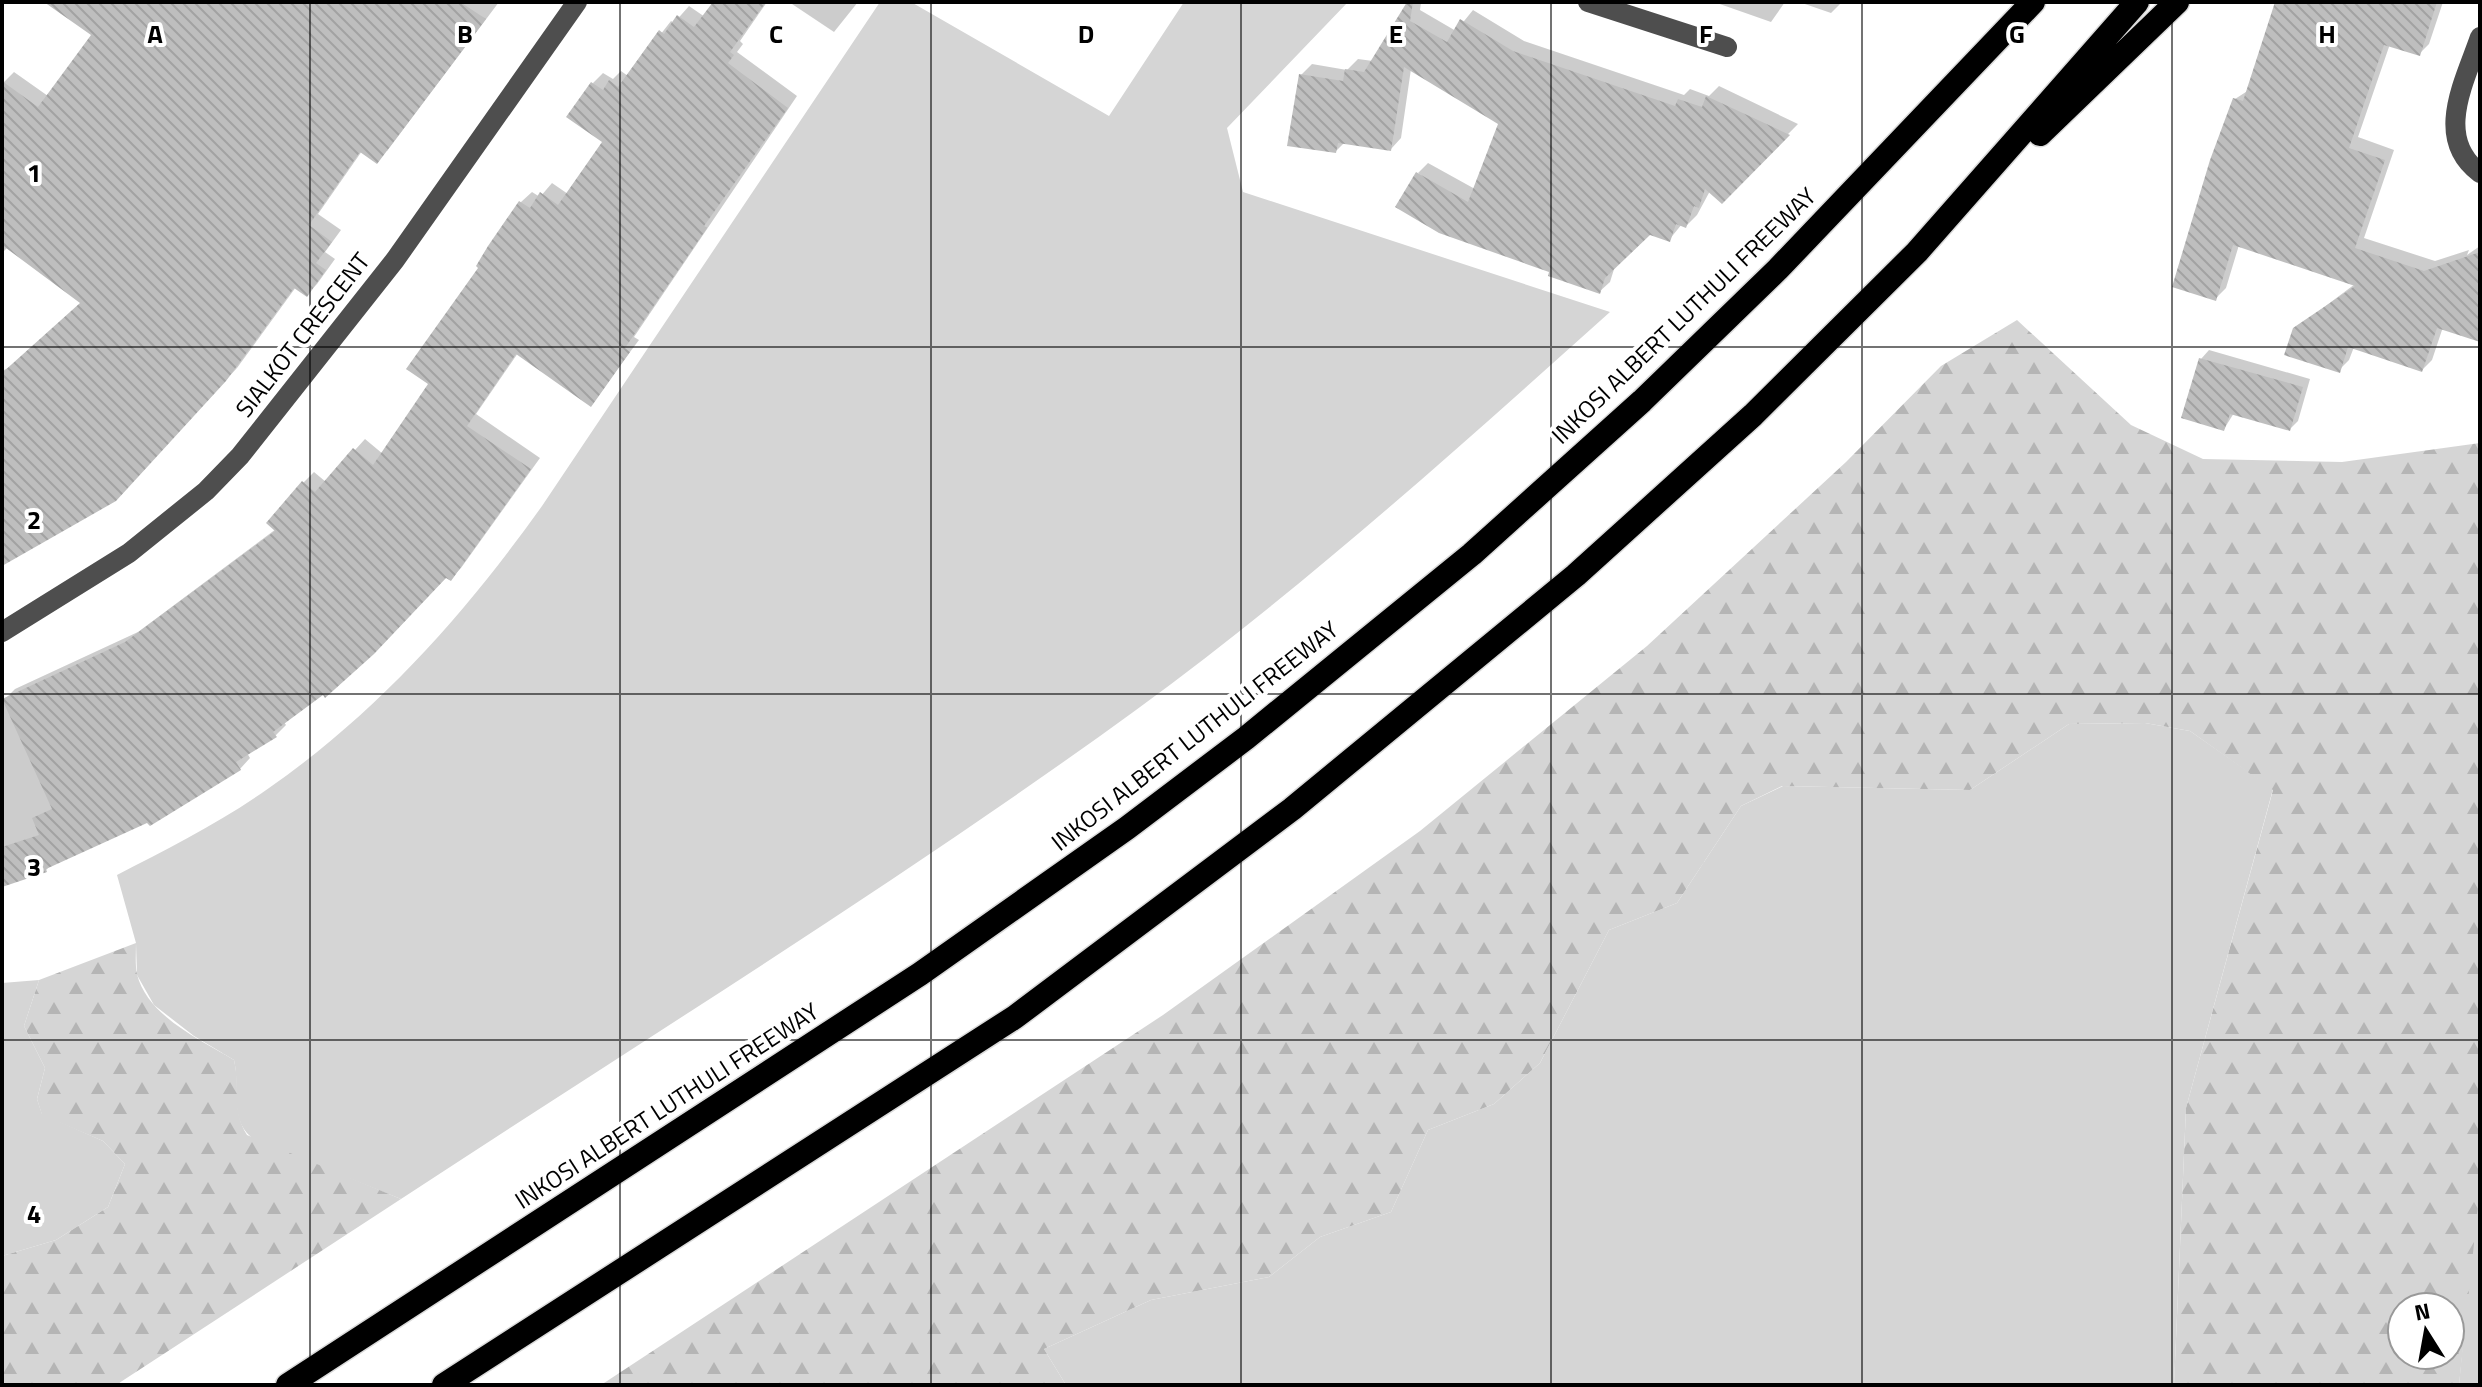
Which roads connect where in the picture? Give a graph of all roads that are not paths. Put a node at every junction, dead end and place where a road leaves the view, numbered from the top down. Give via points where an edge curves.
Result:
1 (577, 2) edge
2 (1588, 2) edge
3 (2033, 2) edge
4 (2137, 2) edge
5 (2177, 2) edge
6 (2480, 37) edge
7 (1727, 47) dead end
8 (2480, 173) edge
9 (1917, 252) junction
10 (2, 632) edge
11 (288, 1385) edge
12 (444, 1385) edge

1 - 10 street, SIALKOT CRESCENT via 395,260 240,456 129,553
2 - 7 street
3 - 11 highway, INKOSI ALBERT LUTHULI FREEWAY via 1778,269 1642,401 1472,554 1246,738 920,974
4 - 9 highway
5 - 9 highway
6 - 8 street via 2454,114 2466,161
9 - 12 highway via 1753,415 1576,575 1292,809 1015,1017

